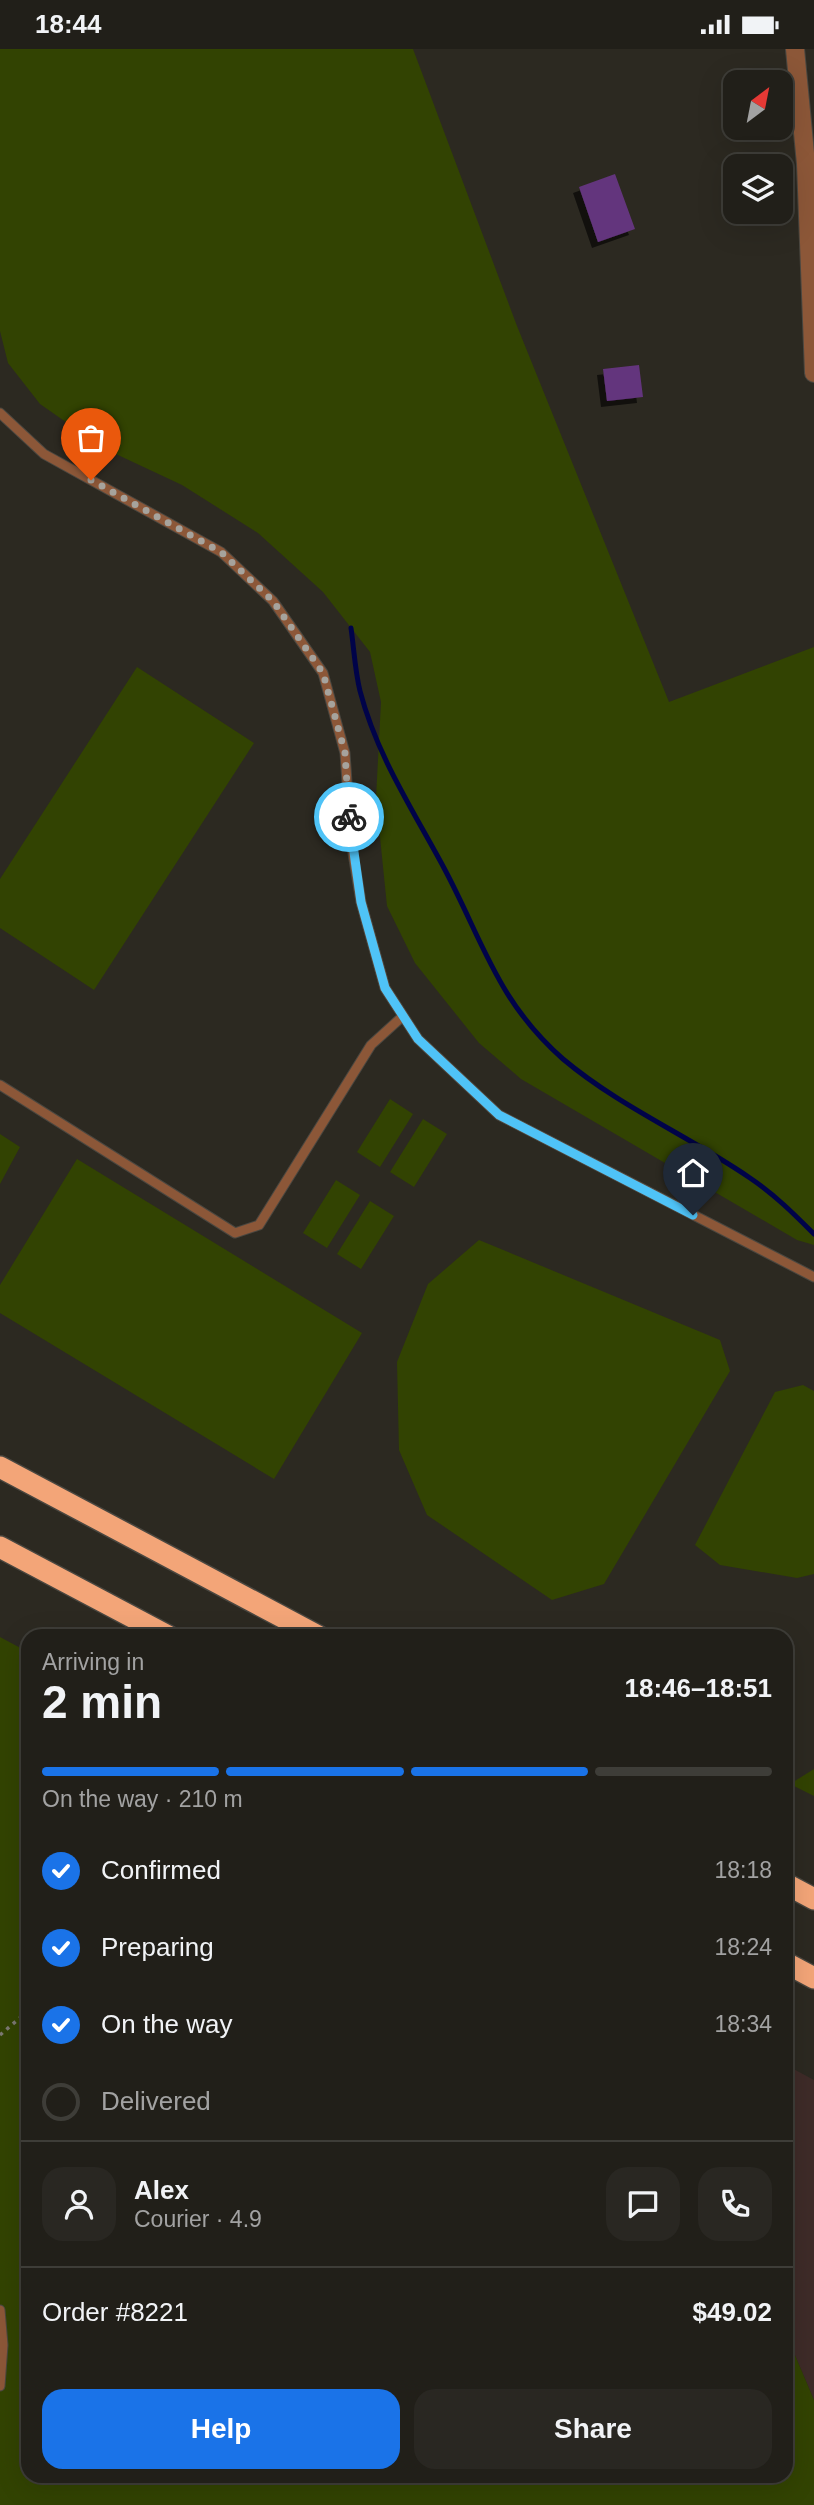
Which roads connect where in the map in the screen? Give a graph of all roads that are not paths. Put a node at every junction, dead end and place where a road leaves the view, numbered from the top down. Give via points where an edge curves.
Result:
1 (795, 49) edge
2 (814, 373) edge
3 (0, 413) edge
4 (403, 1016) junction
5 (0, 1086) edge
6 (814, 1277) edge
7 (0, 1467) edge
8 (0, 1547) edge
9 (155, 1629) edge
10 (305, 1629) edge
11 (793, 1888) edge
12 (814, 1899) edge
13 (793, 1967) edge
14 (814, 1978) edge
15 (0, 2310) edge
16 (0, 2386) edge

1 - 2 street via 806,164
3 - 4 lane via 44,454 221,552 273,601 323,673 345,753 361,902 385,988
4 - 5 lane via 370,1045 259,1225 235,1233
4 - 6 lane via 418,1039 499,1115
7 - 10 highway
8 - 9 highway
11 - 12 highway
13 - 14 highway
15 - 16 lane

